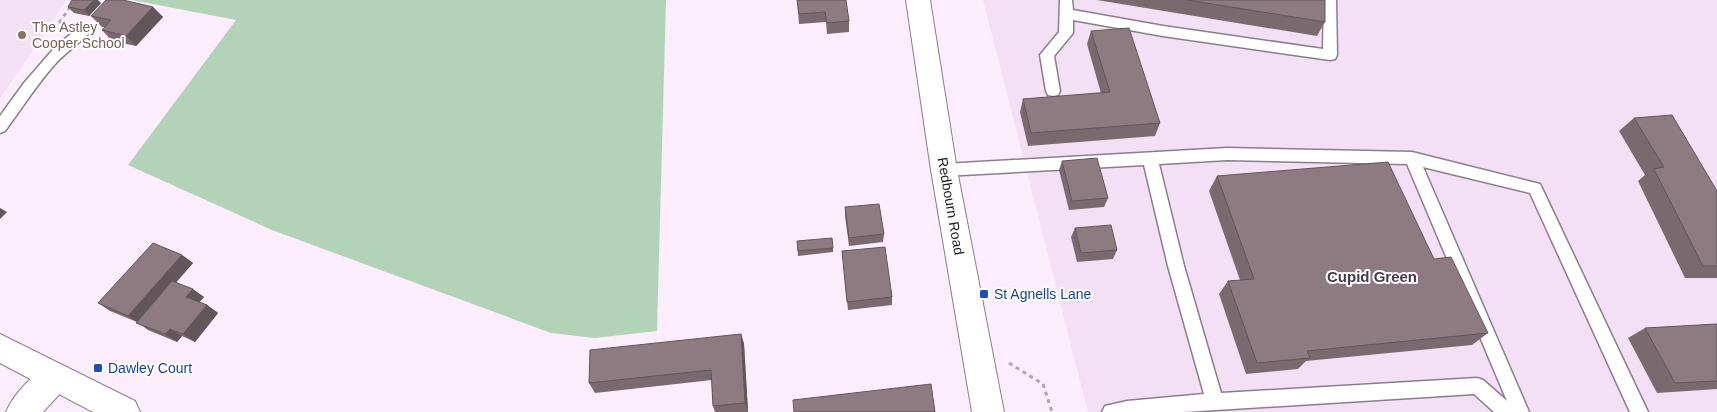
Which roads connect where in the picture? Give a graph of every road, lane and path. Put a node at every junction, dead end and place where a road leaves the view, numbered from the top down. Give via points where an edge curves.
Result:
1 (918, 0) edge
2 (1330, 0) edge
3 (1066, 7) edge
4 (86, 29) dead end
5 (1053, 91) dead end
6 (0, 127) edge
7 (1150, 158) junction
8 (1412, 158) junction
9 (944, 170) junction
10 (0, 348) edge
11 (55, 377) junction
12 (1048, 399) dead end
13 (1214, 401) junction
14 (22, 412) edge
15 (124, 412) edge
16 (988, 412) edge
17 (1052, 412) edge
18 (1111, 412) edge
19 (1507, 412) edge
20 (1520, 412) edge
21 (1639, 412) edge

1 - 9 main road, Redbourn Road
2 - 3 lane via 1330,55 1162,31
3 - 5 lane via 1066,33 1047,55
4 - 6 lane via 53,55
7 - 8 lane via 1227,154
7 - 9 lane
7 - 13 lane
8 - 20 lane
8 - 21 lane via 1535,188
9 - 16 main road, Redbourn Road
10 - 11 main road
11 - 14 main road
11 - 15 main road
12 - 17 path
13 - 18 lane
13 - 19 lane via 1477,386

